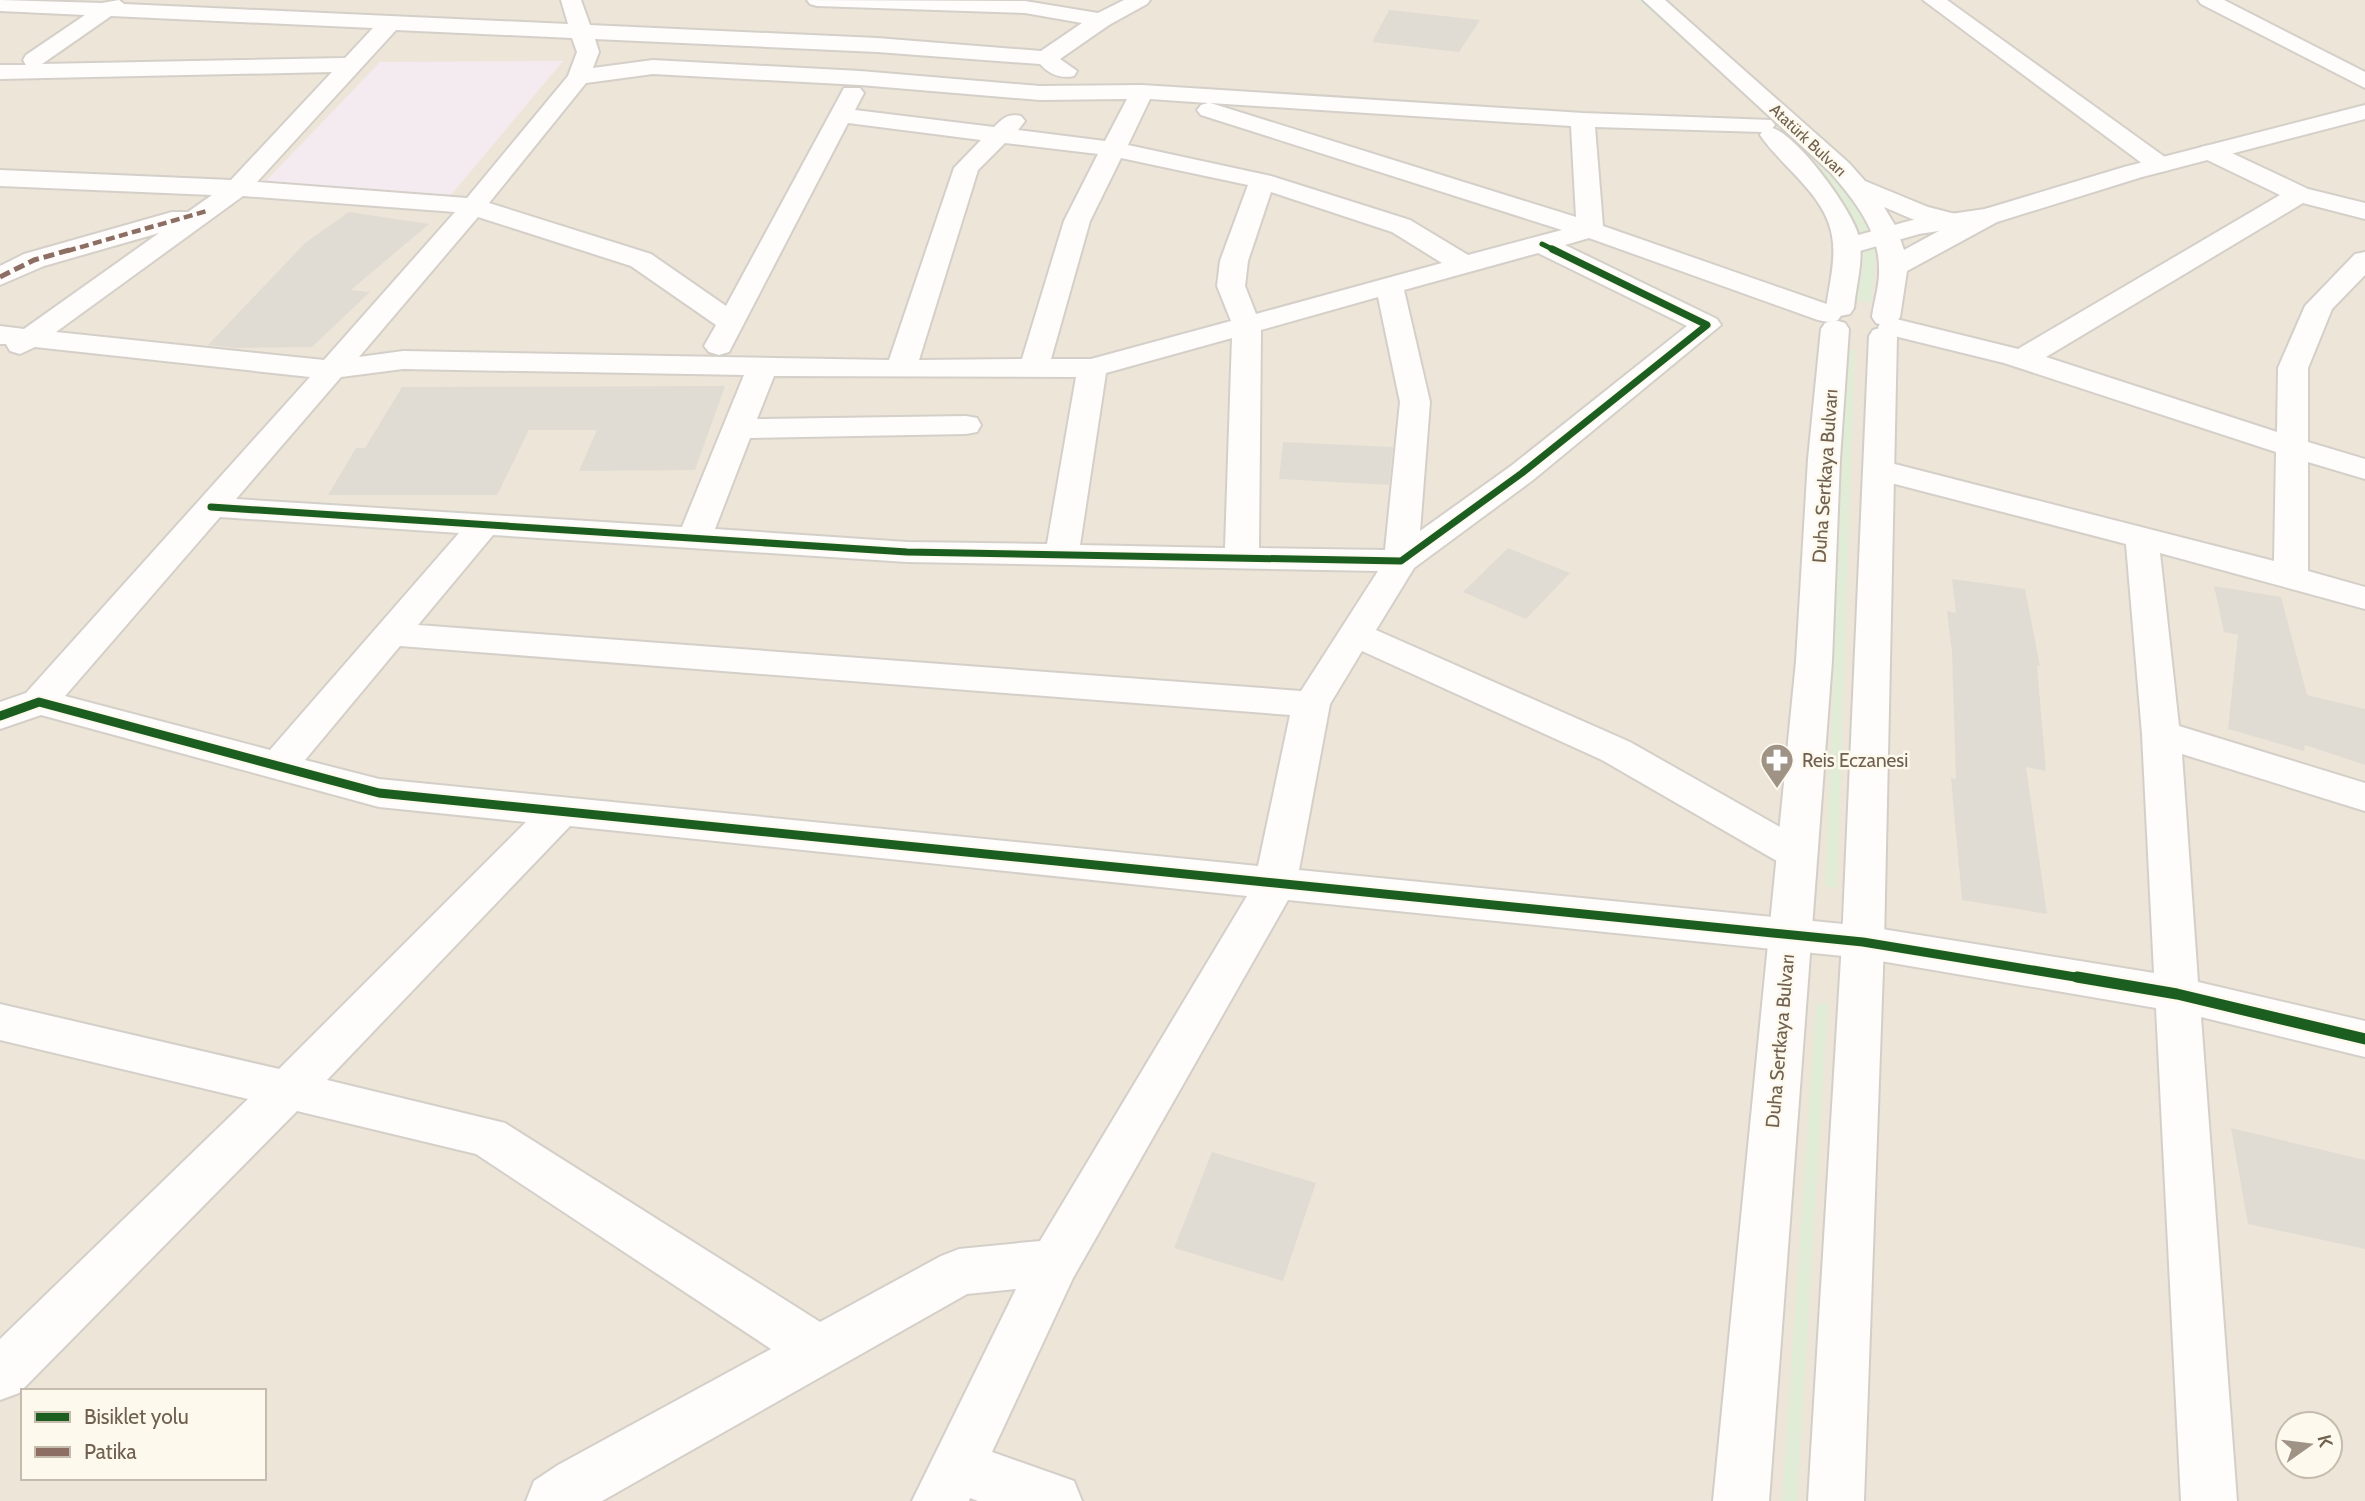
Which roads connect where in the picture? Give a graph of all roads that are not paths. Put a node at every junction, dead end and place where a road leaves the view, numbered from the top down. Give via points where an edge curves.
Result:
1 (5, 0) edge
2 (571, 0) edge
3 (817, 0) edge
4 (1140, 0) edge
5 (1933, 0) edge
6 (2212, 1) edge
7 (0, 4) edge
8 (1643, 4) edge
9 (114, 5) edge
10 (362, 10) edge
11 (1101, 20) junction
12 (391, 22) junction
13 (582, 33) junction
14 (877, 45) junction
15 (34, 60) dead end
16 (1051, 63) junction
17 (351, 65) junction
18 (0, 72) edge
19 (579, 77) junction
20 (860, 78) junction
21 (2365, 81) edge
22 (1142, 92) junction
23 (1040, 93) junction
24 (841, 115) junction
25 (2361, 115) edge
26 (1583, 120) junction
27 (1763, 125) junction
28 (999, 134) junction
29 (1114, 149) junction
30 (2210, 152) junction
31 (2160, 165) junction
32 (0, 178) edge
33 (1262, 181) junction
34 (1857, 187) junction
35 (238, 188) junction
36 (2299, 194) junction
37 (473, 206) junction
38 (206, 211) junction
39 (2365, 211) edge
40 (1988, 216) junction
41 (1956, 220) junction
42 (1590, 230) junction
43 (1887, 234) junction
44 (1542, 244) junction
45 (1846, 247) junction
46 (2365, 260) edge
47 (1466, 266) junction
48 (1893, 268) junction
49 (0, 277) edge
50 (1390, 288) junction
51 (1834, 317) junction
52 (731, 323) junction
53 (1247, 326) junction
54 (1887, 327) junction
55 (0, 335) edge
56 (31, 338) junction
57 (2024, 358) junction
58 (0, 359) edge
59 (708, 366) junction
60 (763, 366) junction
61 (1034, 368) junction
62 (1092, 368) junction
63 (901, 369) junction
64 (331, 370) junction
65 (966, 425) dead end
66 (738, 429) junction
67 (2293, 447) junction
68 (2365, 469) edge
69 (1879, 470) junction
70 (211, 507) junction
71 (484, 524) junction
72 (695, 537) junction
73 (2142, 537) junction
74 (1062, 555) junction
75 (1242, 558) junction
76 (1401, 561) junction
77 (2291, 577) junction
78 (2365, 598) edge
79 (391, 634) junction
80 (1355, 634) junction
81 (40, 702) junction
82 (1311, 704) junction
83 (0, 716) edge
84 (2161, 734) junction
85 (278, 766) junction
86 (2365, 797) edge
87 (560, 812) junction
88 (1796, 854) junction
89 (1275, 885) junction
90 (1789, 934) junction
91 (1863, 942) junction
92 (2177, 994) junction
93 (0, 1022) edge
94 (2365, 1040) edge
95 (288, 1090) junction
96 (1055, 1262) junction
97 (818, 1350) junction
98 (0, 1375) edge
99 (948, 1484) edge
100 (554, 1501) edge
101 (1054, 1501) edge
102 (1741, 1501) edge
103 (1836, 1501) edge
104 (2209, 1501) edge

1 - 7 street
2 - 13 street
3 - 11 street via 1026,7
4 - 11 street
5 - 31 street
6 - 21 street
7 - 9 street
8 - 27 street, Duha Sertkaya Bulvarı
8 - 34 street, Atatürk Bulvarı
9 - 10 street
9 - 15 street
10 - 12 street
11 - 16 street
12 - 13 street
12 - 17 street
13 - 14 street
13 - 19 street via 588,52
14 - 16 street
14 - 20 street
16 - 22 street
16 - 23 street
17 - 18 street
17 - 35 street
19 - 20 street via 653,67
19 - 37 street
20 - 23 street
20 - 24 street
22 - 23 street
22 - 26 street
22 - 29 street
22 - 42 street
23 - 28 street
24 - 28 street
24 - 52 street
25 - 30 street
26 - 27 street
26 - 42 street
27 - 45 street, Duha Sertkaya Bulvarı via 1823,195 1839,220
28 - 29 street
28 - 63 street via 966,167
29 - 33 street
29 - 61 street via 1077,221
30 - 31 street
30 - 36 street
31 - 40 street
32 - 35 street
33 - 47 street via 1401,226
33 - 53 street via 1234,261 1231,286
34 - 41 street via 1913,211
34 - 43 street, Atatürk Bulvarı
35 - 37 street
35 - 38 street
36 - 39 street
36 - 57 street
37 - 52 street via 641,260
37 - 64 street
38 - 49 street via 34,260
38 - 56 street
40 - 41 street
40 - 48 street
41 - 43 street
42 - 44 street
42 - 51 street
43 - 45 street
43 - 48 street, Atatürk Bulvarı
44 - 47 street
44 - 76 street via 1707,324 1522,473
45 - 51 street, Duha Sertkaya Bulvarı
46 - 67 street via 2319,306 2293,368
47 - 50 street
48 - 54 street, Atatürk Bulvarı
50 - 53 street
50 - 76 street via 1415,402
51 - 54 street via 1853,337
51 - 88 street, Duha Sertkaya Bulvarı via 1814,661
52 - 59 street
53 - 62 street
53 - 75 street
54 - 57 street
54 - 69 street
55 - 56 street
56 - 58 street
56 - 64 street
57 - 67 street
59 - 60 street
59 - 64 street via 403,360
60 - 63 street
60 - 66 street
61 - 62 street
61 - 63 street
62 - 74 street
64 - 70 street
65 - 66 street
66 - 72 street
67 - 68 street
67 - 77 street
69 - 73 street
69 - 91 street
70 - 71 street
70 - 81 street
71 - 72 street
71 - 79 street
72 - 74 street via 907,552
73 - 77 street
73 - 84 street
74 - 75 street
75 - 76 street
76 - 80 street
77 - 78 street
79 - 82 street
79 - 85 street
80 - 82 street
80 - 88 street via 1616,751
81 - 83 street
81 - 85 street
82 - 89 street
84 - 86 street
84 - 92 street
85 - 87 street via 379,793
87 - 89 street
87 - 95 street
88 - 90 street, Duha Sertkaya Bulvarı
89 - 90 street
89 - 96 street
90 - 91 street
90 - 102 street, Duha Sertkaya Bulvarı
91 - 92 street
91 - 103 street
92 - 94 street
92 - 104 street
93 - 95 street
95 - 97 street via 488,1137
95 - 98 street
96 - 97 street via 959,1272
96 - 99 street
97 - 100 street
99 - 101 street

